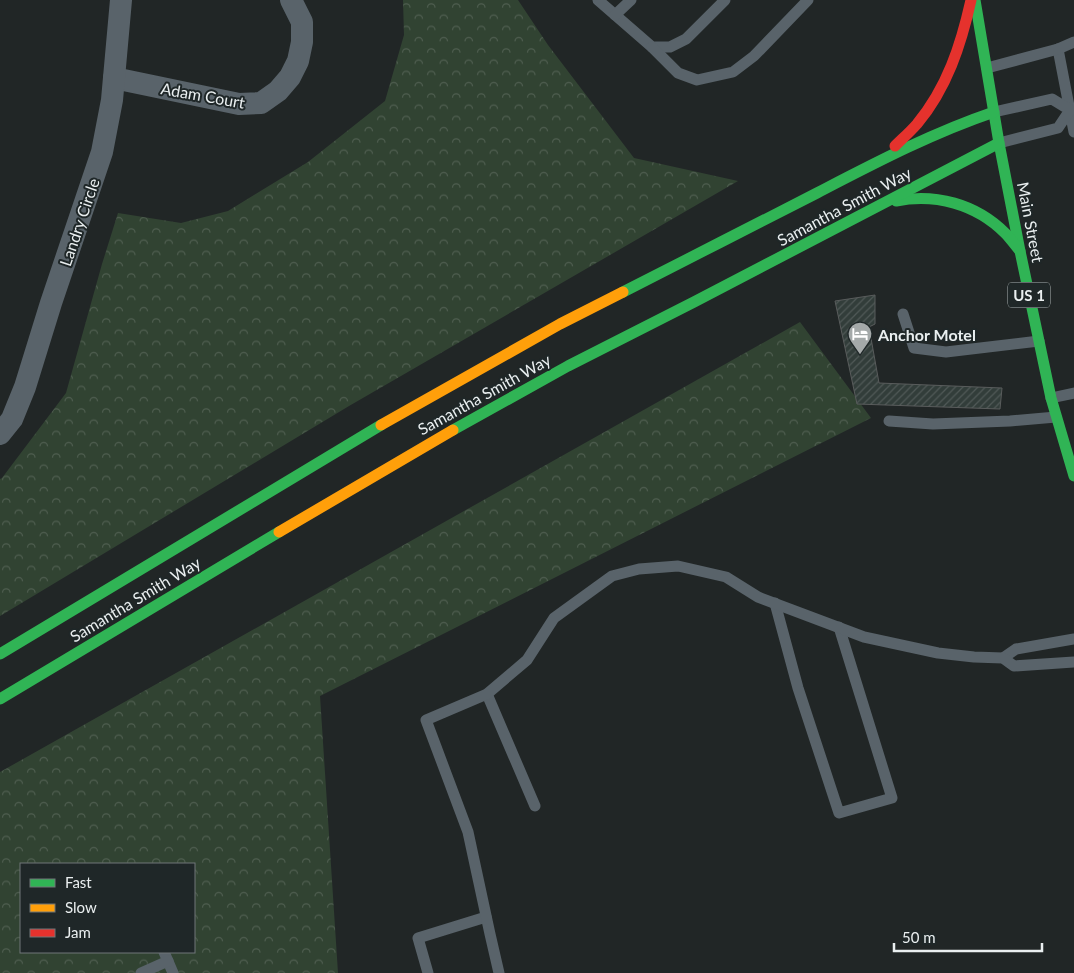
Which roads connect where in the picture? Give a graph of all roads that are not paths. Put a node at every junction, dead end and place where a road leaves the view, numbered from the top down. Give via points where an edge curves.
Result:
1 (121, 0) edge
2 (291, 0) edge
3 (598, 0) edge
4 (631, 0) edge
5 (725, 0) edge
6 (808, 0) edge
7 (971, 0) edge
8 (975, 0) edge
9 (615, 15) junction
10 (1074, 42) edge
11 (652, 47) junction
12 (1058, 49) junction
13 (987, 68) junction
14 (114, 78) junction
15 (1072, 109) edge
16 (994, 112) junction
17 (1074, 132) edge
18 (999, 143) junction
19 (877, 162) junction
20 (876, 207) junction
21 (1020, 251) junction
22 (903, 314) dead end
23 (1039, 341) junction
24 (1074, 393) edge
25 (1051, 398) junction
26 (1056, 417) junction
27 (889, 421) dead end
28 (0, 434) edge
29 (1074, 476) edge
30 (775, 603) junction
31 (839, 628) junction
32 (1074, 639) edge
33 (0, 654) edge
34 (1002, 658) junction
35 (1074, 662) edge
36 (486, 694) junction
37 (0, 699) edge
38 (534, 806) dead end
39 (486, 918) junction
40 (166, 956) edge
41 (141, 973) edge
42 (173, 973) edge
43 (428, 973) edge
44 (499, 973) edge

1 - 14 street, Landry Circle
2 - 14 street, Adam Court via 302,22 298,61 278,91 261,103 239,104
3 - 9 lane
4 - 9 lane
5 - 11 lane via 686,39 670,47
6 - 11 lane via 754,56 733,72 697,80 678,73
7 - 19 main road via 961,41 942,88 916,125
8 - 13 main road, Main Street / US 1
9 - 11 lane
10 - 12 lane
12 - 13 lane
12 - 15 lane
13 - 16 main road, Main Street / US 1
14 - 28 street, Landry Circle via 102,152 25,387 12,419
15 - 16 lane via 1052,99
15 - 17 lane
15 - 18 lane via 1058,128
16 - 18 main road, Main Street / US 1
16 - 19 main road, Samantha Smith Way via 966,121
18 - 20 main road, Samantha Smith Way
18 - 21 main road, Main Street / US 1
19 - 33 main road, Samantha Smith Way via 560,324 440,391
20 - 21 main road via 904,199 949,201 968,206 1003,230
20 - 37 main road, Samantha Smith Way via 568,366 447,433
21 - 23 main road, Main Street / US 1
22 - 23 lane via 914,348 946,352
23 - 25 main road, Main Street / US 1
24 - 25 lane
25 - 26 main road, Main Street / US 1
26 - 27 lane via 933,424
26 - 29 main road, Main Street / US 1
30 - 31 lane
30 - 31 lane via 798,688 839,813 892,798
30 - 36 lane via 758,597 726,577 678,566 639,569 612,576 554,618 528,660
31 - 34 lane via 864,637 938,653
32 - 34 lane via 1016,649
34 - 35 lane via 1014,666
36 - 38 lane
36 - 39 lane via 426,720 468,832
39 - 43 lane via 418,938
39 - 44 lane
40 - 41 lane
40 - 42 lane

